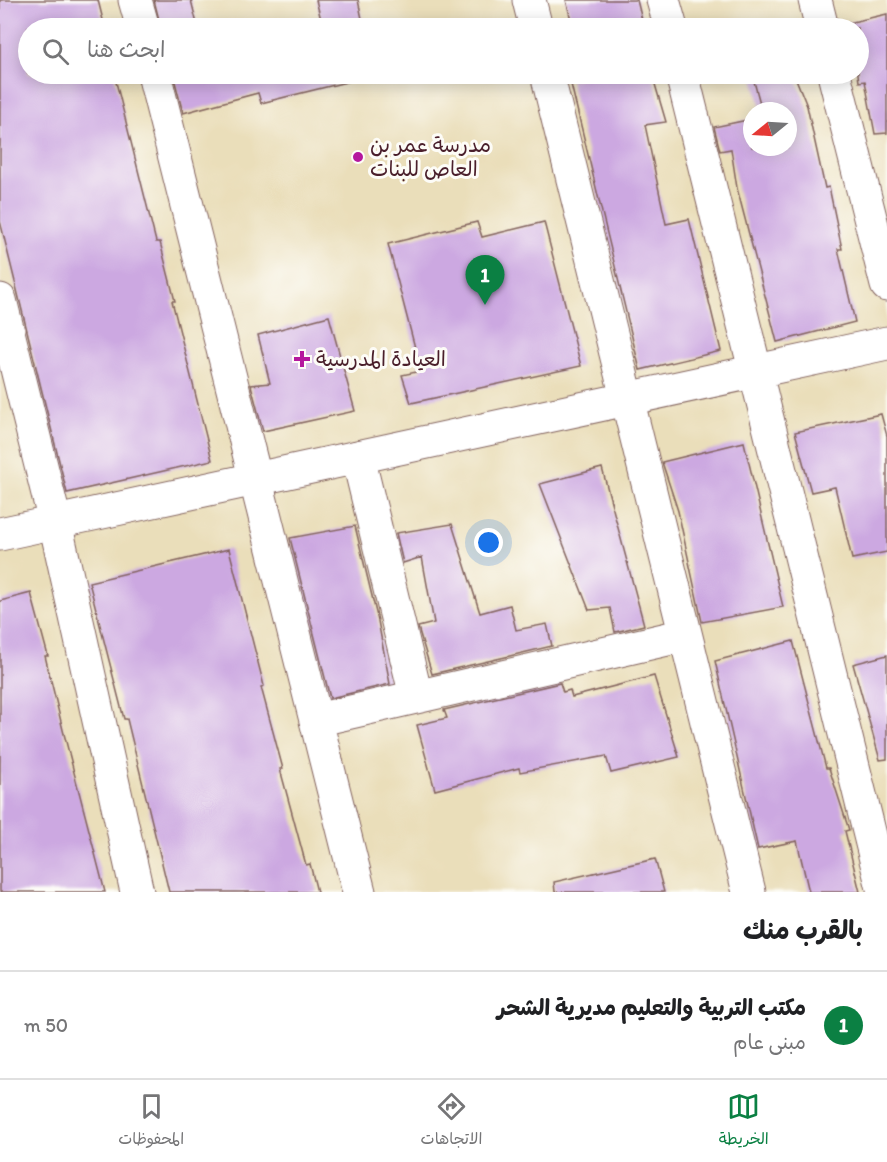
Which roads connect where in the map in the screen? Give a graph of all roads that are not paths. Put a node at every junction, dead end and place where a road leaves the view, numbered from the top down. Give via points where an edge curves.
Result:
1 (135, 0) edge
2 (529, 0) edge
3 (663, 0) edge
4 (815, 0) edge
5 (140, 18) edge
6 (534, 18) edge
7 (668, 18) edge
8 (820, 18) edge
9 (157, 84) edge
10 (549, 84) edge
11 (684, 84) edge
12 (837, 84) edge
13 (887, 285) edge
14 (0, 300) edge
15 (887, 343) edge
16 (756, 372) junction
17 (626, 400) junction
18 (358, 457) junction
19 (256, 479) junction
20 (55, 522) junction
21 (0, 534) edge
22 (685, 635) junction
23 (416, 696) junction
24 (316, 720) junction
25 (138, 892) edge
26 (359, 892) edge
27 (749, 892) edge
28 (884, 892) edge

1 - 5 street
2 - 6 street
3 - 7 street
4 - 8 street
9 - 19 street
10 - 17 street
11 - 16 street
12 - 13 street
14 - 20 street
15 - 16 street
16 - 17 street
16 - 28 street
17 - 18 street
17 - 22 street
18 - 19 street
18 - 23 street
19 - 20 street
19 - 24 street
20 - 21 street
20 - 25 street
22 - 23 street
22 - 27 street
23 - 24 street
24 - 26 street

